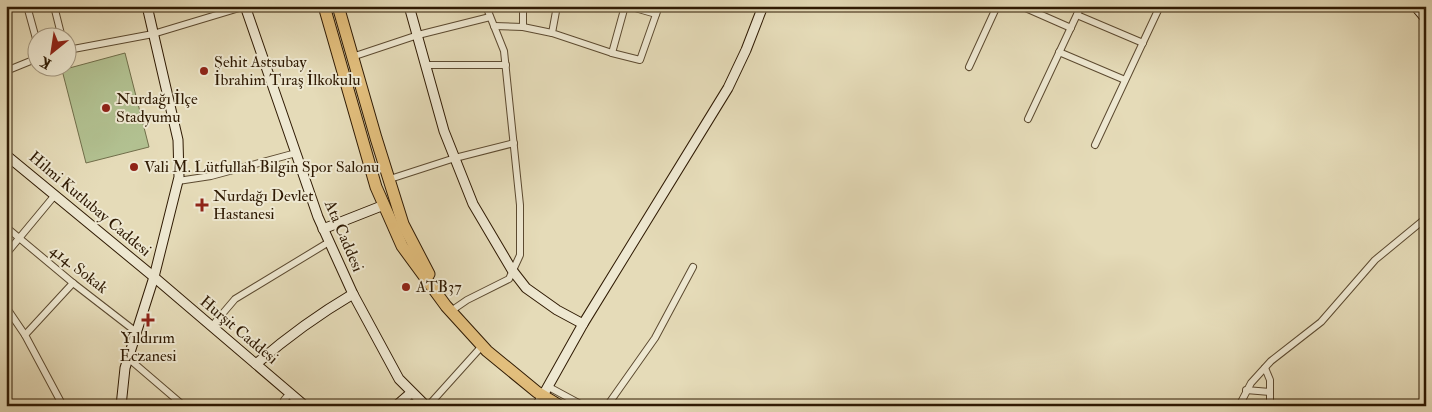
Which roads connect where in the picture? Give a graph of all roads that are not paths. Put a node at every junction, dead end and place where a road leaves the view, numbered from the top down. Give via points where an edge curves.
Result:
1 (27, 6) edge
2 (54, 6) edge
3 (148, 6) edge
4 (245, 6) edge
5 (324, 6) edge
6 (338, 6) edge
7 (409, 6) edge
8 (486, 6) edge
9 (523, 6) edge
10 (557, 6) edge
11 (626, 6) edge
12 (660, 6) edge
13 (763, 6) edge
14 (997, 6) edge
15 (1021, 6) edge
16 (1080, 6) edge
17 (1160, 6) edge
18 (1415, 6) edge
19 (656, 14) junction
20 (1077, 15) junction
21 (490, 17) junction
22 (1426, 19) edge
23 (494, 26) junction
24 (523, 27) junction
25 (33, 28) edge
26 (60, 28) edge
27 (1071, 28) junction
28 (552, 33) junction
29 (153, 34) junction
30 (418, 36) junction
31 (1143, 44) junction
32 (78, 48) edge
33 (1059, 52) junction
34 (612, 53) junction
35 (352, 57) junction
36 (28, 62) edge
37 (426, 65) junction
38 (506, 65) junction
39 (969, 67) dead end
40 (6, 71) edge
41 (1125, 80) junction
42 (1028, 119) dead end
43 (514, 143) junction
44 (1096, 145) dead end
45 (296, 153) junction
46 (6, 154) edge
47 (455, 158) junction
48 (390, 179) junction
49 (178, 181) junction
50 (55, 195) junction
51 (384, 205) junction
52 (1426, 218) edge
53 (6, 227) edge
54 (323, 229) junction
55 (19, 238) junction
56 (329, 242) junction
57 (6, 254) edge
58 (693, 267) dead end
59 (512, 270) junction
60 (154, 277) junction
61 (73, 283) junction
62 (353, 294) junction
63 (6, 307) edge
64 (448, 309) junction
65 (583, 324) junction
66 (212, 326) junction
67 (135, 330) junction
68 (25, 335) junction
69 (482, 346) junction
70 (128, 358) junction
71 (256, 364) junction
72 (1265, 368) junction
73 (1246, 390) junction
74 (412, 392) junction
75 (1270, 392) junction
76 (290, 393) junction
77 (542, 396) edge
78 (63, 406) edge
79 (121, 406) edge
80 (184, 406) edge
81 (283, 406) edge
82 (305, 406) edge
83 (396, 406) edge
84 (427, 406) edge
85 (560, 406) edge
86 (584, 406) edge
87 (607, 406) edge
88 (1239, 406) edge
89 (1270, 406) edge

1 - 25 street
2 - 26 street
3 - 29 street
4 - 29 street
4 - 45 street, Ata Caddesi
5 - 51 highway
6 - 35 highway
7 - 30 street
8 - 21 street
9 - 24 street
10 - 28 street
11 - 19 street
11 - 34 street
12 - 19 street
13 - 65 street via 728,88
14 - 39 street
15 - 27 street
16 - 20 street
17 - 31 street
18 - 22 street
19 - 34 street via 640,60
20 - 27 street
20 - 31 street
21 - 23 street
21 - 30 street
23 - 24 street
23 - 38 street
24 - 28 street
27 - 33 street
28 - 34 street
29 - 32 street
29 - 49 street via 178,140
30 - 35 street
30 - 37 street
31 - 41 street
33 - 41 street
33 - 42 street
35 - 48 highway
36 - 40 street
37 - 38 street
37 - 47 street
38 - 43 street
41 - 44 street
43 - 47 street
43 - 59 street via 520,205 520,255
45 - 49 street
45 - 54 street, Ata Caddesi
46 - 50 street, Hilmi Kutlubay Caddesi
47 - 48 street
47 - 59 street via 473,204
48 - 64 highway via 403,224
49 - 60 street
50 - 55 street
50 - 60 street, Hilmi Kutlubay Caddesi
51 - 54 street
51 - 64 highway via 402,246
52 - 72 street via 1375,260 1321,322
53 - 55 street, 414. Sokak
54 - 56 street, Ata Caddesi
55 - 57 street
55 - 61 street, 414. Sokak
56 - 62 street, Ata Caddesi
56 - 66 street via 235,299
58 - 87 street via 655,338
59 - 64 street via 509,279
59 - 65 street via 535,296
60 - 66 street, Hurşit Caddesi
60 - 67 street
61 - 67 street, 414. Sokak
61 - 68 street
62 - 71 street
62 - 74 street, Ata Caddesi via 399,379
63 - 68 street
64 - 69 highway
65 - 77 street
66 - 71 street, Hurşit Caddesi
67 - 70 street
68 - 78 street
69 - 77 highway
69 - 84 street
70 - 79 street via 124,368
70 - 80 street
71 - 76 street, Hurşit Caddesi
72 - 73 street
72 - 75 street
73 - 75 street
73 - 88 street
74 - 83 street
74 - 84 street, Ata Caddesi
75 - 89 street
76 - 81 street
76 - 82 street, Hurşit Caddesi
77 - 85 highway
77 - 86 street

